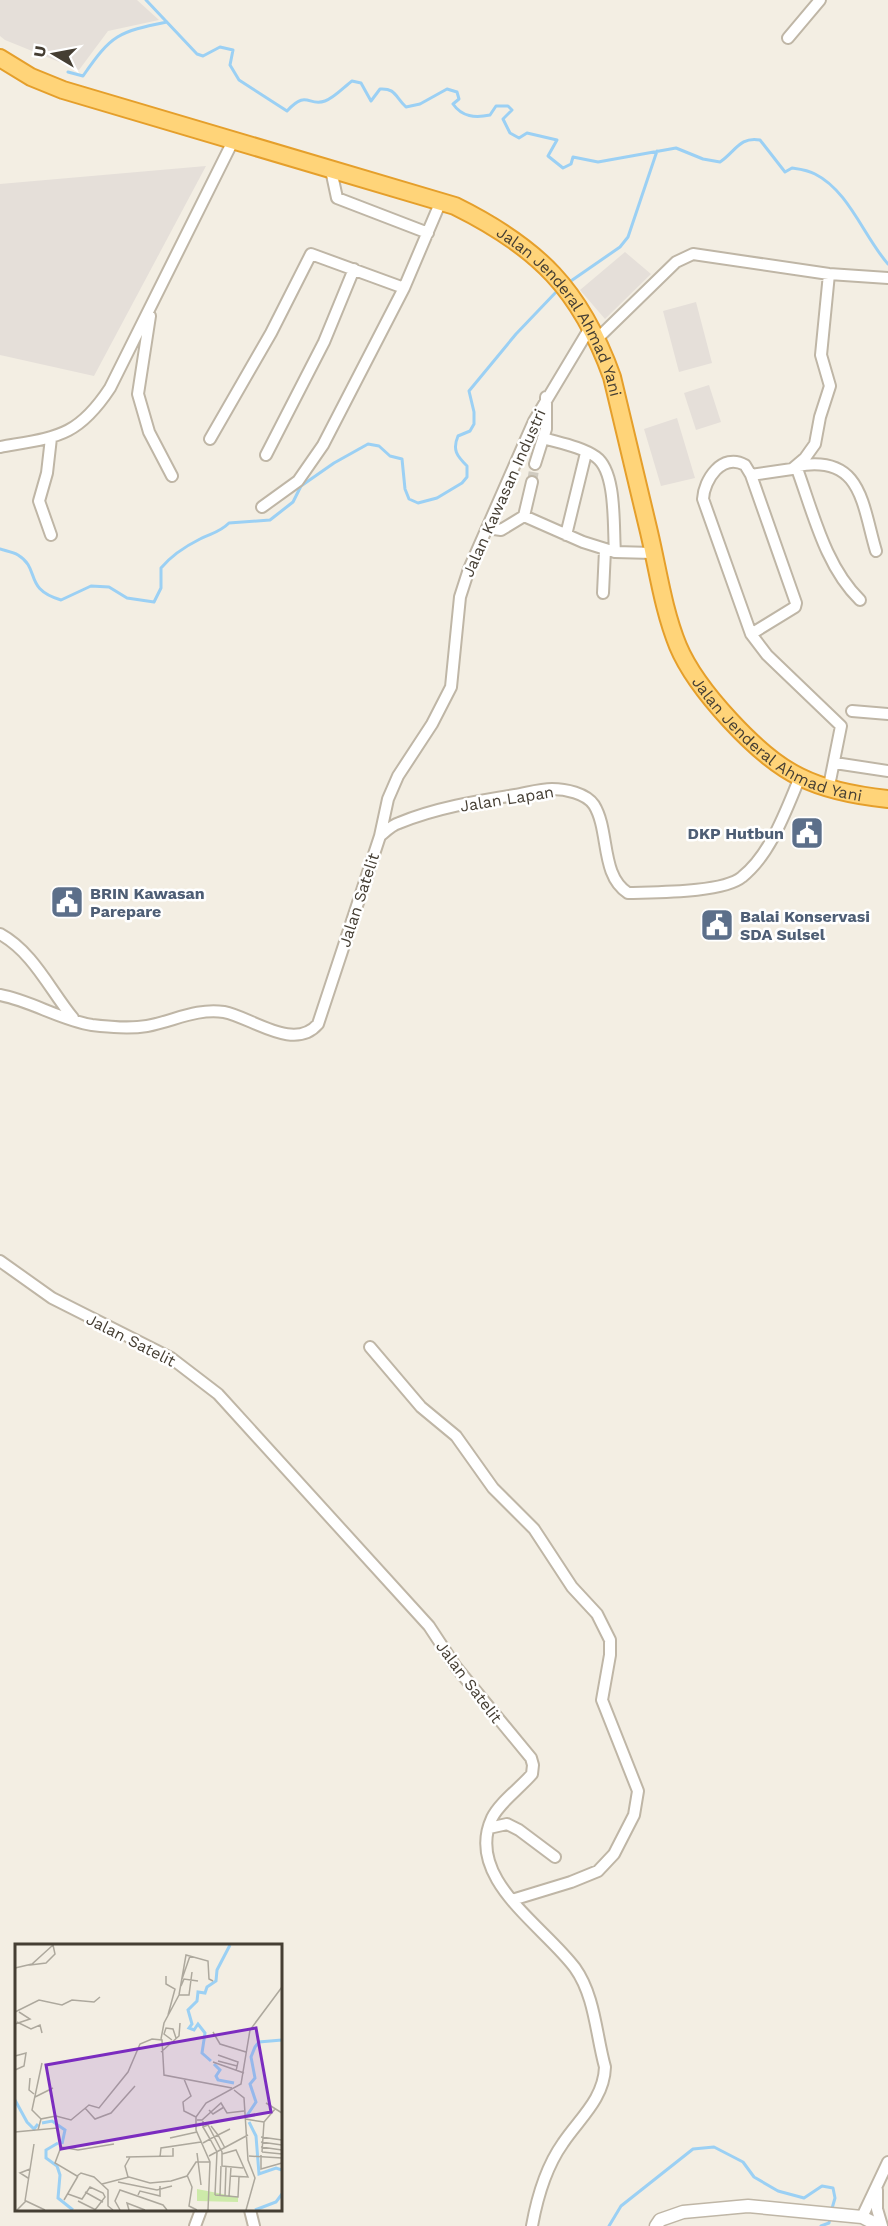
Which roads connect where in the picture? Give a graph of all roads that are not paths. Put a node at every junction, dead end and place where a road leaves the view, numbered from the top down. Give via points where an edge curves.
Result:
1 (820, 0) edge
2 (788, 38) dead end
3 (0, 58) edge
4 (233, 141) junction
5 (331, 170) junction
6 (441, 201) junction
7 (428, 233) junction
8 (354, 269) junction
9 (829, 274) junction
10 (888, 278) edge
11 (404, 288) junction
12 (150, 309) junction
13 (594, 332) junction
14 (546, 397) junction
15 (51, 438) junction
16 (543, 438) junction
17 (210, 439) dead end
18 (0, 447) edge
19 (586, 453) junction
20 (267, 456) dead end
21 (536, 464) tunnel mouth
22 (796, 466) junction
23 (751, 475) junction
24 (172, 476) dead end
25 (532, 482) tunnel mouth
26 (262, 507) dead end
27 (524, 516) junction
28 (487, 528) junction
29 (51, 535) dead end
30 (566, 535) junction
31 (610, 551) junction
32 (876, 551) dead end
33 (653, 553) junction
34 (603, 593) dead end
35 (860, 600) dead end
36 (751, 634) junction
37 (852, 711) dead end
38 (888, 714) edge
39 (835, 763) junction
40 (888, 771) edge
41 (800, 777) junction
42 (829, 786) junction
43 (888, 799) edge
44 (380, 836) junction
45 (0, 934) edge
46 (0, 996) edge
47 (73, 1019) junction
48 (0, 1261) edge
49 (370, 1347) dead end
50 (489, 1828) junction
51 (555, 1857) dead end
52 (512, 1900) junction
53 (888, 2162) edge
54 (877, 2187) junction
55 (201, 2211) edge
56 (250, 2211) edge
57 (862, 2217) junction
58 (195, 2226) edge
59 (254, 2226) edge
60 (532, 2226) edge
61 (656, 2226) edge
62 (881, 2226) edge

1 - 2 street
3 - 4 highway, Jalan Jenderal Ahmad Yani via 63,90
4 - 5 highway, Jalan Jenderal Ahmad Yani
4 - 12 street
5 - 6 highway, Jalan Jenderal Ahmad Yani
5 - 7 street via 337,198
6 - 7 street
6 - 13 highway, Jalan Jenderal Ahmad Yani via 491,224 539,260 565,287
7 - 11 street
8 - 11 street
8 - 17 street via 311,254
8 - 20 street via 324,342
9 - 10 street
9 - 13 street, Jalan Kawasan Industri via 710,256 685,256
9 - 22 street via 821,355 829,395 820,417 816,444
11 - 26 street via 323,445 298,481
12 - 15 street via 98,407 71,430
12 - 24 street via 138,394 149,432
13 - 14 street, Jalan Kawasan Industri
13 - 33 highway, Jalan Jenderal Ahmad Yani via 612,377
14 - 16 street
14 - 28 street, Jalan Kawasan Industri
15 - 18 street
15 - 29 street via 39,501
16 - 19 street
16 - 21 street
19 - 30 street
19 - 31 street via 601,462 609,479
22 - 23 street
22 - 32 street via 811,463 850,476
22 - 35 street via 835,568 845,586
23 - 36 street via 796,603
23 - 36 street via 738,462 719,466 705,483 703,499
25 - 27 street
27 - 28 street via 501,530
27 - 30 street
28 - 44 street, Jalan Kawasan Industri via 460,597 451,687 398,776
30 - 31 street
31 - 33 street
31 - 34 street
33 - 41 highway, Jalan Jenderal Ahmad Yani via 679,648 703,689 776,762
36 - 39 street via 797,686 839,722 841,736
37 - 38 street
39 - 40 street
39 - 42 street
41 - 42 highway, Jalan Jenderal Ahmad Yani
41 - 44 street, Jalan Lapan via 773,838 741,878 715,887 628,893 619,887 593,803 574,792 552,789 479,801 419,815
42 - 43 highway, Jalan Jenderal Ahmad Yani
44 - 47 street, Jalan Satelit via 318,1024 312,1030 287,1034 237,1015 213,1011 146,1026 115,1028
45 - 47 street via 29,957
46 - 47 street, Jalan Satelit
48 - 50 street, Jalan Satelit via 52,1298 171,1358 218,1394 429,1626 456,1667 531,1758 532,1774 493,1816
49 - 52 street via 421,1407 456,1436 493,1488 534,1529 572,1587 597,1614 610,1640 602,1700 638,1791 634,1815 614,1854 598,1871
50 - 51 street via 507,1824
50 - 52 street via 485,1852
52 - 60 street via 558,1948 584,1983 604,2067 604,2080 596,2100 562,2144 551,2166
53 - 54 street
54 - 57 street
54 - 62 street
55 - 58 street
56 - 59 street
57 - 61 street via 748,2206 683,2212 660,2220
57 - 62 street

